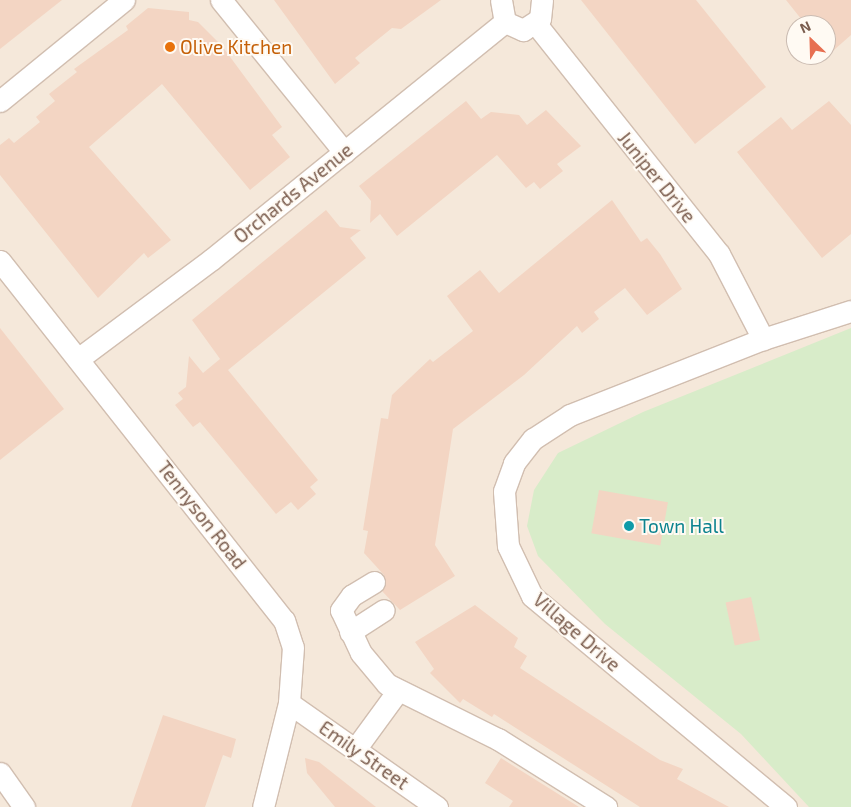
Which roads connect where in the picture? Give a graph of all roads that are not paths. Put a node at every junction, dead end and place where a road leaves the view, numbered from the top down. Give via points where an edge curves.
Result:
1 (124, 0) edge
2 (221, 0) edge
3 (501, 0) edge
4 (542, 0) edge
5 (505, 22) junction
6 (536, 24) junction
7 (0, 100) edge
8 (344, 152) junction
9 (0, 261) edge
10 (851, 311) edge
11 (763, 339) junction
12 (78, 359) junction
13 (374, 582) dead end
14 (384, 610) dead end
15 (350, 632) junction
16 (397, 692) junction
17 (289, 703) junction
18 (356, 748) junction
19 (0, 773) edge
20 (265, 806) edge
21 (24, 807) edge
22 (438, 807) edge
23 (606, 807) edge
24 (786, 807) edge

1 - 7 street
2 - 8 street
3 - 5 street
4 - 6 street via 543,13
5 - 6 street via 516,29
5 - 8 street, Orchards Avenue
6 - 11 street, Juniper Drive via 720,254
8 - 12 street, Orchards Avenue
9 - 12 street, Tennyson Road
10 - 11 street, Village Drive
11 - 24 street, Village Drive via 570,415 533,439 514,463 504,491 504,521 516,566 532,596
12 - 17 street, Tennyson Road via 284,620 294,646
13 - 15 street via 344,603 341,610
14 - 15 street
15 - 16 street via 369,666
16 - 18 street
16 - 23 street via 463,719
17 - 18 street, Emily Street
17 - 20 street, Tennyson Road
18 - 22 street, Emily Street
19 - 21 street

